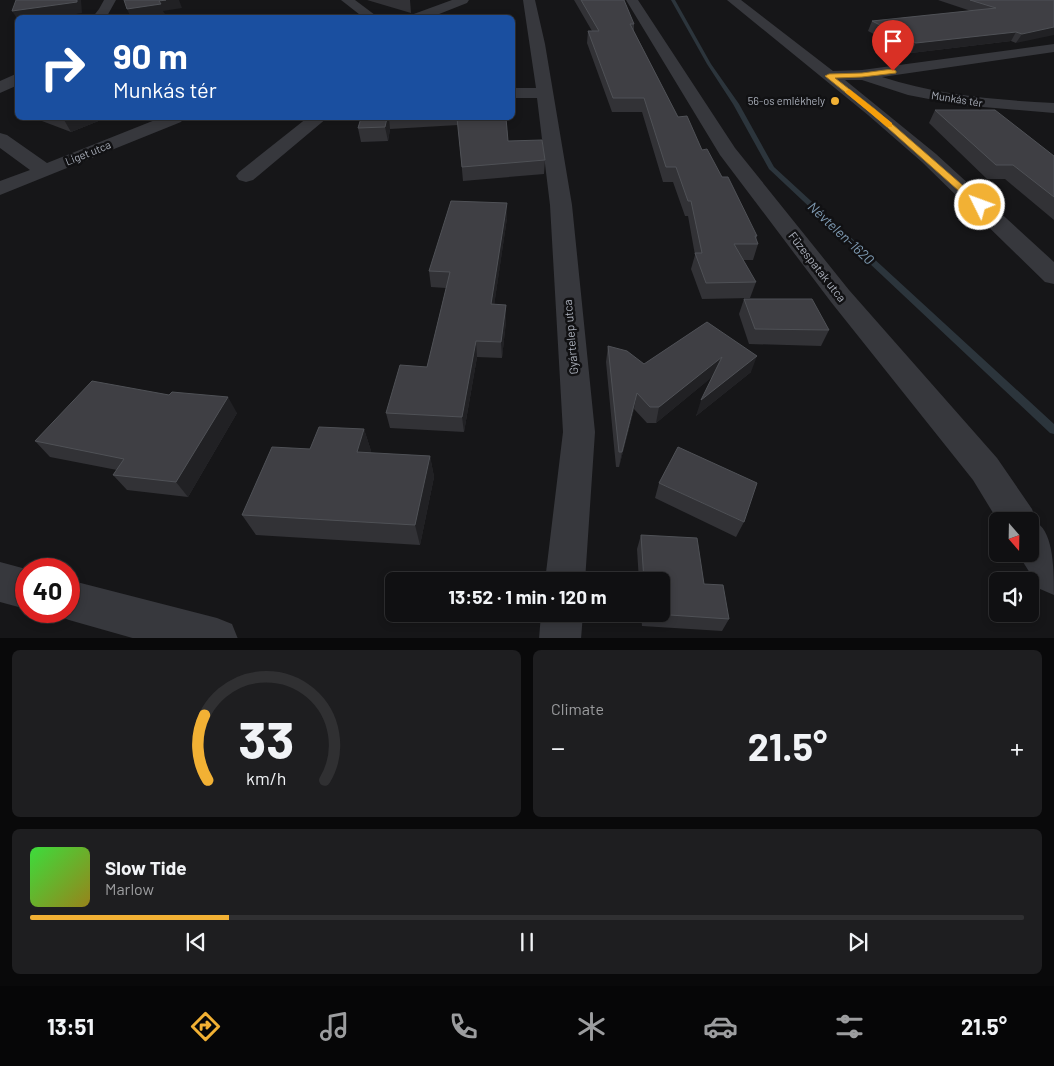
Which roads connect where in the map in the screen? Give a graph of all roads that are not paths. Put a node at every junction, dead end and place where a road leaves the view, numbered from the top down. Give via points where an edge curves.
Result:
1 (110, 0) edge
2 (347, 0) edge
3 (463, 0) edge
4 (529, 0) edge
5 (632, 0) edge
6 (733, 0) edge
7 (101, 15) edge
8 (369, 15) edge
9 (424, 15) edge
10 (1054, 48) edge
11 (862, 75) junction
12 (829, 76) junction
13 (15, 80) edge
14 (0, 88) edge
15 (515, 93) edge
16 (545, 93) junction
17 (1054, 108) edge
18 (170, 120) edge
19 (316, 120) edge
20 (0, 139) edge
21 (45, 171) junction
22 (246, 176) dead end
23 (0, 189) edge
24 (1054, 276) edge
25 (1013, 512) edge
26 (1039, 552) edge
27 (566, 572) edge
28 (1054, 575) edge
29 (0, 582) edge
30 (15, 586) edge
31 (80, 603) edge
32 (561, 622) edge
33 (217, 638) edge
34 (560, 638) edge

1 - 7 street
2 - 8 street
3 - 9 street
4 - 16 street, Gyártelep utca
5 - 25 street, Füzespatak utca via 727,151 840,296 985,469
6 - 12 street
10 - 11 street, Munkás tér
11 - 12 street, Munkás tér
11 - 17 street, Munkás tér via 920,93 983,103
12 - 24 street via 929,158
13 - 14 street
15 - 16 street
16 - 27 street, Gyártelep utca via 561,206 579,432
18 - 21 street, Liget utca
19 - 22 street
20 - 21 street
21 - 23 street, Liget utca
26 - 28 street
29 - 30 street
31 - 33 street
32 - 34 street

